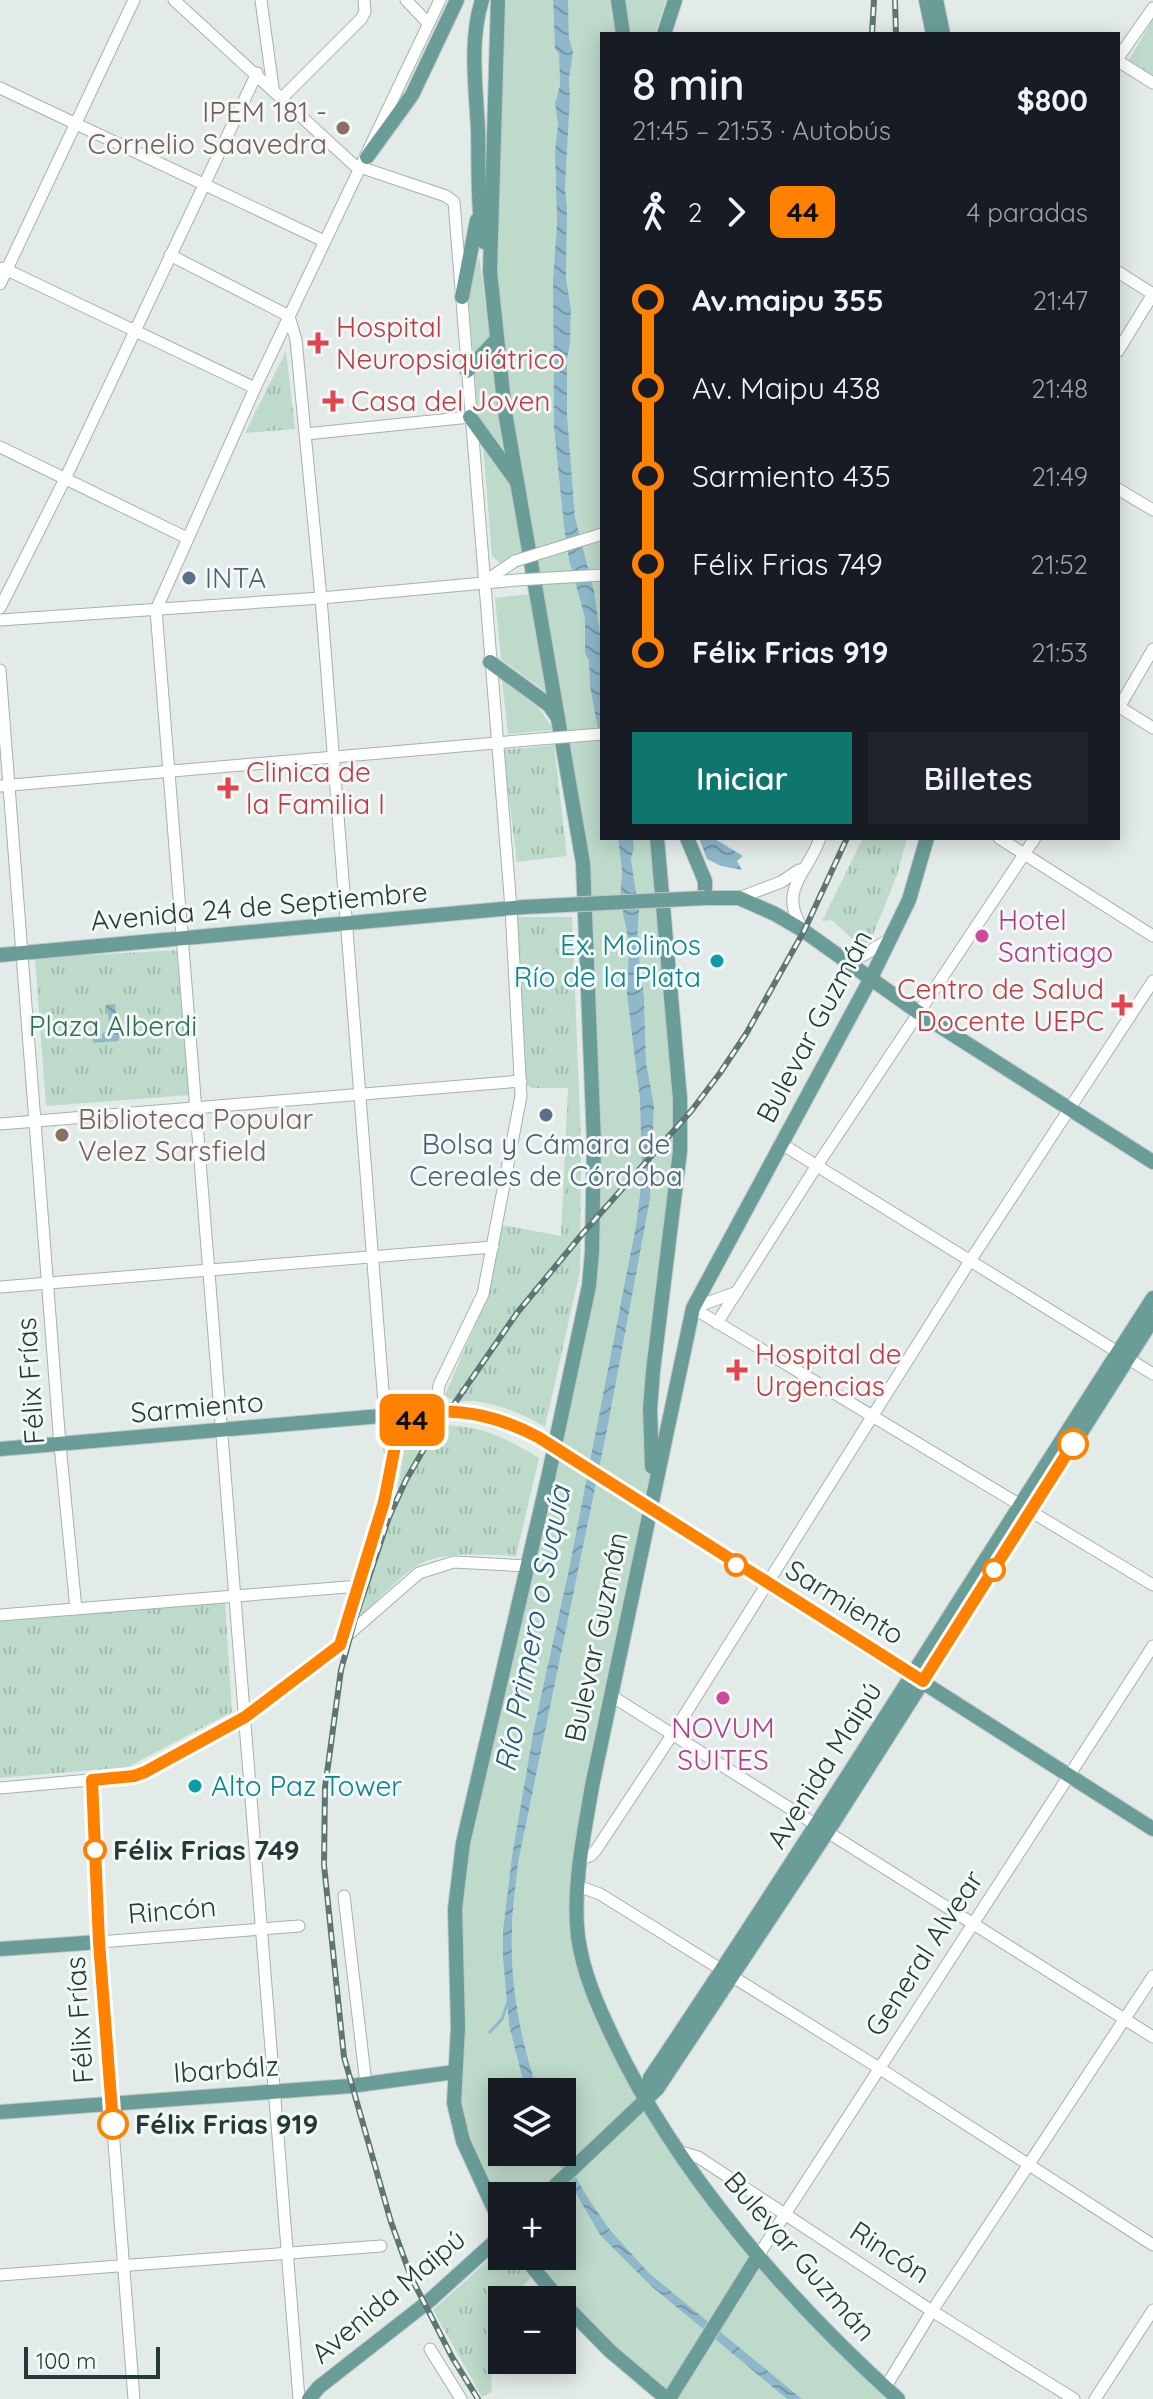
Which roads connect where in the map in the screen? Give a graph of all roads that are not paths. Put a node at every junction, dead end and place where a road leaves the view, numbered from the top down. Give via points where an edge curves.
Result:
1 (134, 0) edge
2 (174, 0) edge
3 (261, 0) edge
4 (364, 0) edge
5 (406, 0) edge
6 (440, 0) edge
7 (457, 0) edge
8 (498, 0) edge
9 (618, 0) edge
10 (675, 0) edge
11 (926, 0) edge
12 (936, 0) edge
13 (481, 5) edge
14 (1153, 8) edge
15 (428, 23) junction
16 (623, 32) edge
17 (665, 32) edge
18 (933, 32) edge
19 (943, 32) edge
20 (1120, 57) edge
21 (1120, 61) edge
22 (257, 73) junction
23 (1153, 83) edge
24 (0, 88) edge
25 (273, 88) junction
26 (283, 97) junction
27 (76, 123) junction
28 (364, 163) junction
29 (204, 184) junction
30 (479, 211) junction
31 (324, 241) junction
32 (170, 255) junction
33 (3, 269) edge
34 (490, 271) junction
35 (1120, 273) edge
36 (0, 284) edge
37 (1153, 294) edge
38 (462, 297) junction
39 (289, 316) junction
40 (135, 331) junction
41 (497, 339) junction
42 (1120, 348) edge
43 (467, 371) junction
44 (255, 388) junction
45 (470, 417) junction
46 (306, 434) junction
47 (0, 447) edge
48 (65, 479) junction
49 (519, 485) junction
50 (1120, 490) edge
51 (1153, 510) edge
52 (600, 535) edge
53 (187, 538) junction
54 (600, 575) edge
55 (483, 582) junction
56 (321, 598) junction
57 (0, 608) edge
58 (156, 610) junction
59 (0, 620) edge
60 (1153, 649) edge
61 (490, 662) junction
62 (0, 670) edge
63 (1120, 705) edge
64 (1120, 709) edge
65 (560, 722) junction
66 (1153, 728) edge
67 (600, 734) edge
68 (496, 743) junction
69 (334, 757) junction
70 (169, 771) junction
71 (4, 786) edge
72 (657, 840) edge
73 (688, 840) edge
74 (819, 840) edge
75 (926, 840) edge
76 (1002, 840) edge
77 (1034, 840) edge
78 (1024, 854) junction
79 (811, 858) junction
80 (705, 898) junction
81 (739, 898) junction
82 (515, 903) junction
83 (346, 924) junction
84 (804, 931) junction
85 (1153, 936) edge
86 (892, 937) junction
87 (183, 940) junction
88 (22, 953) junction
89 (837, 954) junction
90 (0, 955) edge
91 (871, 978) junction
92 (1153, 981) edge
93 (919, 1013) junction
94 (521, 1081) junction
95 (360, 1095) junction
96 (196, 1108) junction
97 (1071, 1108) junction
98 (36, 1121) junction
99 (0, 1124) edge
100 (780, 1143) junction
101 (1153, 1162) edge
102 (816, 1167) junction
103 (493, 1247) junction
104 (372, 1256) junction
105 (970, 1261) junction
106 (209, 1270) junction
107 (48, 1283) junction
108 (0, 1287) edge
109 (737, 1292) junction
110 (1153, 1298) edge
111 (693, 1308) junction
112 (1153, 1319) edge
113 (717, 1323) junction
114 (1123, 1355) junction
115 (1153, 1374) edge
116 (440, 1411) junction
117 (418, 1413) junction
118 (385, 1416) junction
119 (870, 1416) junction
120 (221, 1432) junction
121 (60, 1445) junction
122 (0, 1449) edge
123 (392, 1462) junction
124 (653, 1492) junction
125 (649, 1507) junction
126 (1026, 1509) junction
127 (527, 1566) junction
128 (766, 1584) junction
129 (1153, 1585) edge
130 (360, 1586) junction
131 (235, 1596) junction
132 (76, 1609) junction
133 (0, 1615) edge
134 (340, 1645) junction
135 (1153, 1646) edge
136 (917, 1678) junction
137 (610, 1695) junction
138 (245, 1717) junction
139 (672, 1735) junction
140 (1070, 1776) junction
141 (92, 1780) junction
142 (0, 1788) edge
143 (823, 1828) junction
144 (1153, 1829) edge
145 (580, 1859) junction
146 (578, 1886) junction
147 (344, 1896) dead end
148 (974, 1925) junction
149 (299, 1926) dead end
150 (263, 1929) junction
151 (99, 1942) junction
152 (0, 1949) edge
153 (727, 1973) junction
154 (1153, 1976) edge
155 (1125, 2019) junction
156 (1153, 2037) edge
157 (879, 2068) junction
158 (455, 2072) junction
159 (366, 2084) junction
160 (274, 2092) junction
161 (645, 2099) junction
162 (111, 2104) junction
163 (0, 2112) edge
164 (678, 2150) junction
165 (1029, 2167) junction
166 (558, 2182) edge
167 (488, 2198) edge
168 (786, 2215) junction
169 (1153, 2245) edge
170 (381, 2246) dead end
171 (488, 2248) edge
172 (289, 2254) junction
173 (758, 2256) junction
174 (124, 2266) junction
175 (535, 2270) edge
176 (0, 2275) edge
177 (548, 2286) edge
178 (1153, 2310) edge
179 (932, 2311) junction
180 (576, 2316) edge
181 (430, 2349) dead end
182 (885, 2388) junction
183 (134, 2399) edge
184 (299, 2399) edge
185 (309, 2399) edge
186 (461, 2399) edge
187 (668, 2399) edge
188 (898, 2399) edge
189 (1074, 2399) edge
190 (1095, 2399) edge

1 - 27 street
2 - 22 street
3 - 25 street
4 - 26 street via 361,19
5 - 15 street
6 - 15 street
7 - 28 main road via 412,95
8 - 34 main road
9 - 16 main road
10 - 17 main road
11 - 18 main road
12 - 19 main road
13 - 30 main road via 475,40
14 - 20 street
15 - 28 street
21 - 23 street
22 - 25 street
22 - 29 street
24 - 27 street
25 - 26 street
26 - 28 street
27 - 29 street
27 - 33 street
28 - 31 street
28 - 38 street via 453,199
29 - 31 street
29 - 32 street
30 - 34 main road
30 - 38 main road
31 - 39 street
32 - 39 street
32 - 40 street
33 - 36 street
33 - 40 street
34 - 41 main road
35 - 37 street
37 - 42 street
38 - 43 street
39 - 44 street
39 - 46 street
40 - 44 street
40 - 48 street
41 - 43 main road
41 - 49 main road
43 - 45 street
44 - 53 street
45 - 46 street
45 - 49 main road
45 - 55 street
46 - 56 street
47 - 48 street
48 - 53 street
48 - 57 street
49 - 65 main road
50 - 51 street
52 - 55 street, bridge via 515,561
53 - 58 street
54 - 55 street, bridge
55 - 56 street
55 - 61 street
56 - 58 street
56 - 69 street
58 - 59 street
58 - 70 street
60 - 63 street
61 - 65 main road via 549,705
61 - 68 street
62 - 71 street, Félix Frías
64 - 66 street
65 - 127 main road via 584,886 594,1143 592,1252
67 - 68 street, bridge
68 - 69 street
68 - 82 street
69 - 70 street
69 - 83 street
70 - 71 street
70 - 87 street
71 - 88 street, Félix Frías
72 - 124 main road via 680,1151 653,1371
73 - 80 main road via 705,881
74 - 79 street
75 - 86 main road, Bulevar Guzmán
76 - 78 street
77 - 78 street
78 - 85 street
78 - 93 street
79 - 81 street via 781,882
79 - 84 street via 795,881 792,896
80 - 81 main road, Avenida 24 de Septiembre
80 - 82 main road, Avenida 24 de Septiembre, bridge
81 - 84 main road
82 - 83 main road, Avenida 24 de Septiembre
82 - 94 street via 511,924
83 - 87 main road, Avenida 24 de Septiembre
83 - 95 street
84 - 89 main road
86 - 89 street via 866,955
86 - 91 main road, Bulevar Guzmán
87 - 88 main road, Avenida 24 de Septiembre
87 - 96 street
88 - 90 main road, Avenida 24 de Septiembre
88 - 98 street, Félix Frías
89 - 91 main road
91 - 93 main road
91 - 100 main road, Bulevar Guzmán
92 - 97 street
93 - 97 main road
93 - 102 street
94 - 95 street
94 - 103 street
95 - 96 street
95 - 104 street
96 - 98 street
96 - 106 street
97 - 101 main road
97 - 105 street
98 - 99 street
98 - 107 street, Félix Frías
100 - 102 street
100 - 111 main road, Bulevar Guzmán
102 - 105 street
102 - 109 street
103 - 104 street
103 - 116 street via 483,1294 439,1385
104 - 106 street
104 - 118 street
105 - 114 street
105 - 119 street
106 - 107 street
106 - 120 street
107 - 108 street
107 - 121 street, Félix Frías
109 - 111 street
109 - 113 street
110 - 114 main road, Avenida Maipú
111 - 113 street
111 - 124 main road, Bulevar Guzmán
112 - 114 main road, Avenida Maipú
113 - 119 street
114 - 115 street
114 - 126 main road, Avenida Maipú
116 - 117 main road, Sarmiento
116 - 125 main road, Sarmiento, bridge via 486,1416 518,1427
117 - 118 main road, Sarmiento
117 - 123 street via 398,1437
118 - 120 main road, Sarmiento
118 - 123 street
119 - 126 street
119 - 128 street
120 - 121 main road, Sarmiento
120 - 131 street
121 - 122 main road, Sarmiento
121 - 132 street, Félix Frías
123 - 130 street
124 - 125 main road, Bulevar Guzmán
125 - 128 main road, Sarmiento
125 - 137 main road, Bulevar Guzmán
126 - 129 street
126 - 136 main road, Avenida Maipú
127 - 134 street via 454,1562 419,1573
127 - 158 main road via 459,1863
128 - 136 main road, Sarmiento
128 - 139 street
130 - 131 street
130 - 134 street
131 - 132 street
131 - 138 street
132 - 133 street
134 - 138 street
135 - 140 street, General Alvear
136 - 140 main road, Sarmiento
136 - 143 main road, Avenida Maipú
137 - 139 street
137 - 145 main road, Bulevar Guzmán
138 - 141 street via 145,1772
138 - 150 street
139 - 143 street
139 - 145 street via 596,1850
140 - 144 main road, Sarmiento
140 - 148 street, General Alvear
141 - 142 street
141 - 151 street, Félix Frías
143 - 148 street
143 - 153 main road, Avenida Maipú
145 - 146 main road, Bulevar Guzmán
146 - 153 street via 600,1894
146 - 161 main road, Bulevar Guzmán via 579,1939 588,1976
147 - 159 street
148 - 155 street
148 - 157 street, General Alvear
149 - 150 street, Rincón
150 - 151 street, Rincón
150 - 160 street
151 - 152 main road, Rincón
151 - 162 main road, Félix Frías
153 - 157 street
153 - 161 main road, Avenida Maipú via 650,2078
154 - 155 street
155 - 156 street
155 - 165 street
157 - 165 street
157 - 168 street, General Alvear
158 - 159 main road, Ibarbálz
158 - 167 main road via 460,2131
159 - 160 main road, Ibarbálz
160 - 162 main road, Ibarbálz
160 - 172 street
161 - 164 main road, Bulevar Guzmán
161 - 166 main road, Avenida Maipú
162 - 163 main road, Ibarbálz
162 - 174 street, Félix Frías
164 - 168 street, Rincón via 698,2157
164 - 173 main road, Bulevar Guzmán
165 - 169 street
165 - 179 street
168 - 173 street, General Alvear
168 - 179 street, Rincón
170 - 172 street
171 - 185 main road, Avenida Maipú
172 - 174 street
172 - 184 street
173 - 182 main road, Bulevar Guzmán
173 - 187 main road, General Alvear
174 - 176 street
174 - 183 street, Félix Frías
175 - 177 main road
178 - 190 street
179 - 182 street
179 - 189 street, Rincón
180 - 187 main road
181 - 186 street
182 - 188 main road, Bulevar Guzmán

